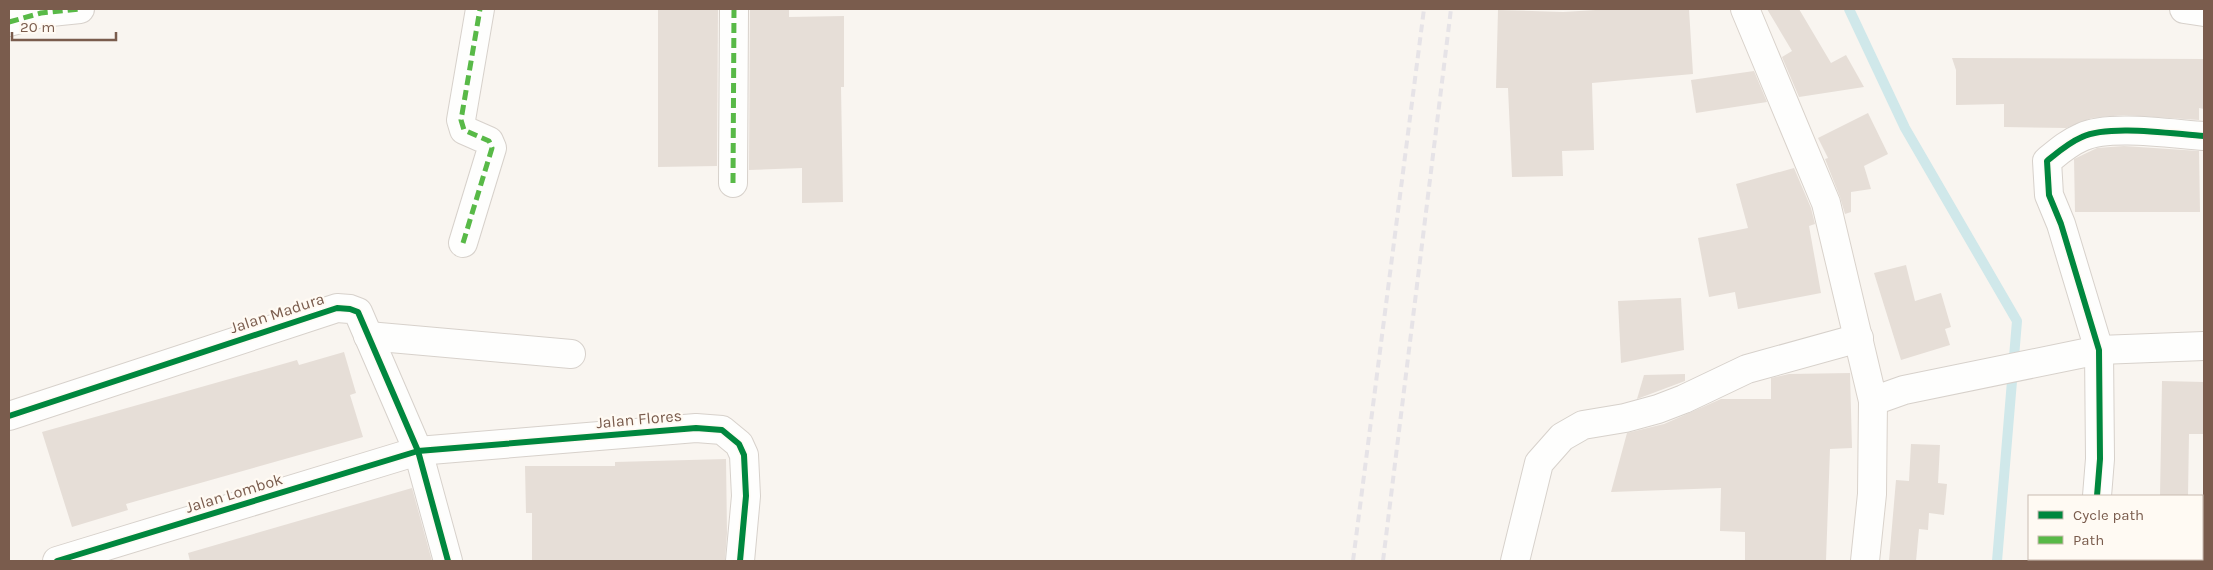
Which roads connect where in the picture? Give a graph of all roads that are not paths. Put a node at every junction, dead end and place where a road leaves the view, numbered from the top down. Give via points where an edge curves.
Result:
1 (80, 9) edge
2 (480, 9) edge
3 (734, 9) edge
4 (1745, 9) edge
5 (2184, 9) edge
6 (2204, 12) edge
7 (9, 22) edge
8 (2204, 136) edge
9 (733, 183) dead end
10 (462, 243) dead end
11 (368, 336) junction
12 (1859, 338) junction
13 (2204, 346) edge
14 (2099, 350) junction
15 (571, 354) dead end
16 (1873, 402) junction
17 (9, 416) edge
18 (418, 451) junction
19 (2097, 495) edge
20 (57, 561) edge
21 (448, 561) edge
22 (740, 561) edge
23 (1515, 561) edge
24 (1865, 561) edge

1 - 7 street via 41,12
2 - 10 street via 461,120 464,130 489,141 492,148
3 - 9 street
4 - 12 street via 1826,203
5 - 6 street
8 - 14 street via 2105,131 2067,144 2048,161 2049,195 2061,224
11 - 15 street
11 - 17 street, Jalan Madura via 358,312 337,308
11 - 18 street, Jalan Madura
12 - 16 street
12 - 23 street via 1747,370 1658,409 1583,425 1562,437 1539,463
13 - 14 street
14 - 16 street via 1904,390
14 - 19 street
16 - 24 street via 1872,494
18 - 20 street, Jalan Lombok
18 - 21 street, Jalan Madura
18 - 22 street, Jalan Flores via 696,428 722,430 739,444 744,455 746,496

